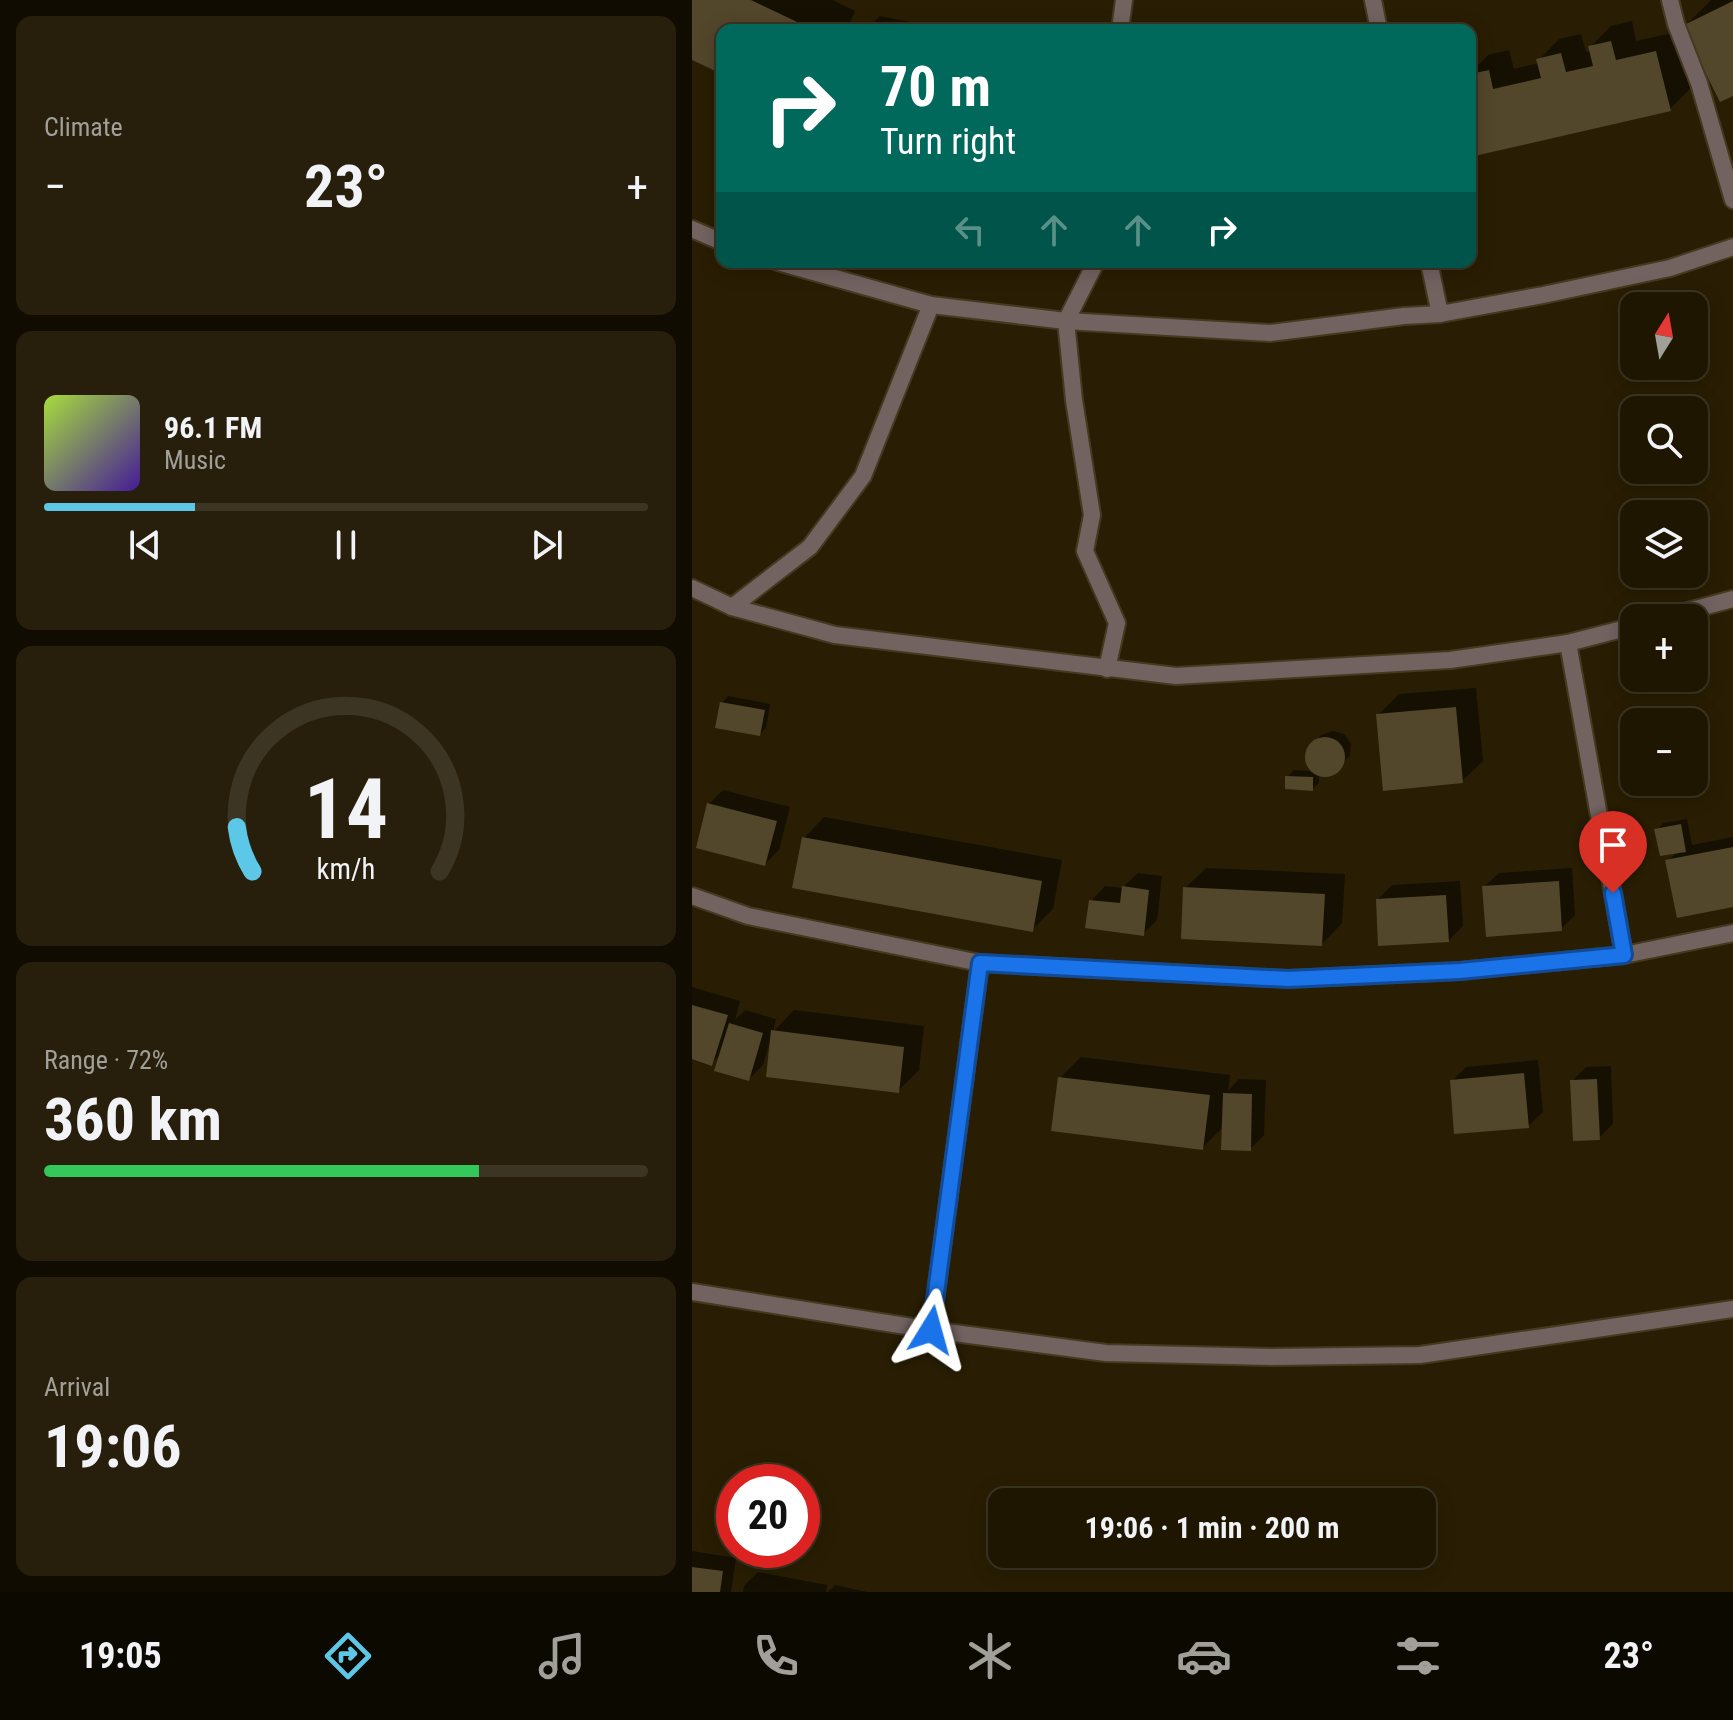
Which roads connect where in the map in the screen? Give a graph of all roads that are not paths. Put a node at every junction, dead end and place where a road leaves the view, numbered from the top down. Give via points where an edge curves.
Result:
1 (1124, 0) edge
2 (1373, 0) edge
3 (1670, 0) edge
4 (1121, 24) edge
5 (1378, 24) edge
6 (1733, 200) edge
7 (692, 229) edge
8 (716, 239) edge
9 (1733, 247) edge
10 (799, 268) edge
11 (1093, 268) edge
12 (1430, 268) edge
13 (931, 305) junction
14 (1440, 314) junction
15 (1066, 321) junction
16 (692, 588) edge
17 (1733, 599) edge
18 (1708, 606) edge
19 (732, 607) junction
20 (1620, 630) edge
21 (1568, 643) junction
22 (1107, 669) junction
23 (692, 896) edge
24 (1733, 933) edge
25 (1624, 955) junction
26 (980, 963) junction
27 (692, 1292) edge
28 (1733, 1309) edge
29 (931, 1330) junction

1 - 4 lane
2 - 5 lane
3 - 6 lane
7 - 8 lane
9 - 14 lane via 1670,268
10 - 13 lane
11 - 15 lane
12 - 14 lane
13 - 15 lane
13 - 19 lane via 863,476 810,547
14 - 15 lane via 1270,333
15 - 22 lane via 1092,515 1085,551 1117,623
16 - 19 lane
17 - 18 lane
19 - 22 lane via 835,635
20 - 21 lane
21 - 22 lane via 1450,660 1176,676
21 - 25 lane
23 - 26 lane via 748,916
24 - 25 lane
25 - 26 lane via 1460,971 1288,979
26 - 29 lane
27 - 29 lane
28 - 29 lane via 1420,1355 1106,1353

